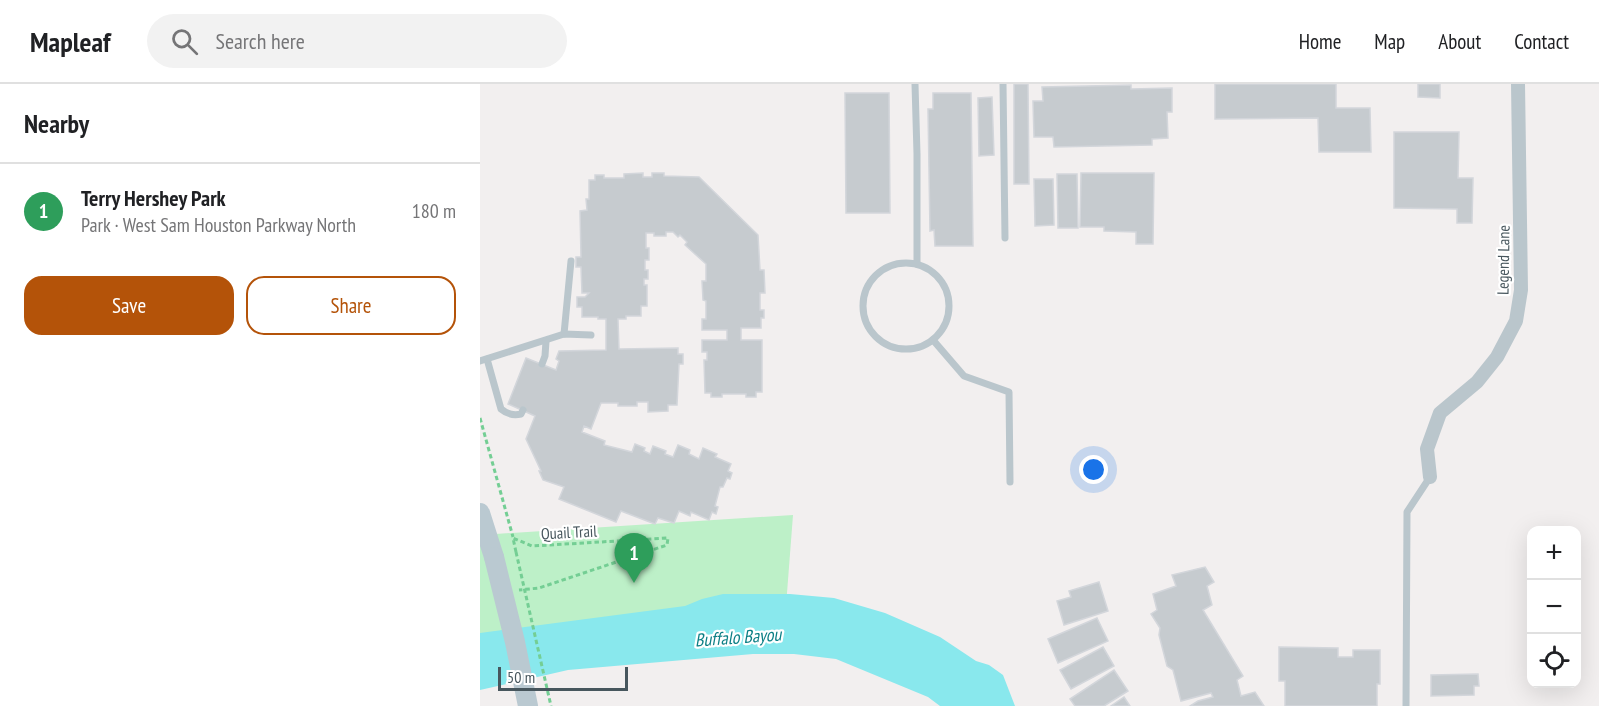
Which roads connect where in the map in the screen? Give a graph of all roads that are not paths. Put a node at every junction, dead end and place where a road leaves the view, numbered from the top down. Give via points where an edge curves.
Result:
1 (915, 84) edge
2 (1004, 84) edge
3 (1518, 84) edge
4 (1005, 238) dead end
5 (571, 261) dead end
6 (916, 264) junction
7 (564, 334) junction
8 (591, 335) dead end
9 (546, 340) junction
10 (933, 340) junction
11 (483, 360) edge
12 (542, 364) dead end
13 (523, 410) dead end
14 (1430, 477) joint
15 (1010, 482) dead end
16 (480, 513) edge
17 (528, 706) edge
18 (1406, 706) edge

1 - 6 lane
2 - 4 lane
3 - 14 street, Legend Lane via 1521,290 1516,321 1497,357 1477,382 1440,413 1427,449
5 - 7 lane
6 - 10 lane via 929,270 947,290 948,317
6 - 10 lane via 904,263 880,271 866,291 864,316 868,327 886,345 916,348
7 - 8 lane
7 - 9 lane
9 - 11 lane
9 - 12 lane
10 - 15 lane via 964,376 1009,392
11 - 13 lane via 501,409 516,415
14 - 18 lane via 1407,512
16 - 17 main road, bridge via 516,642

